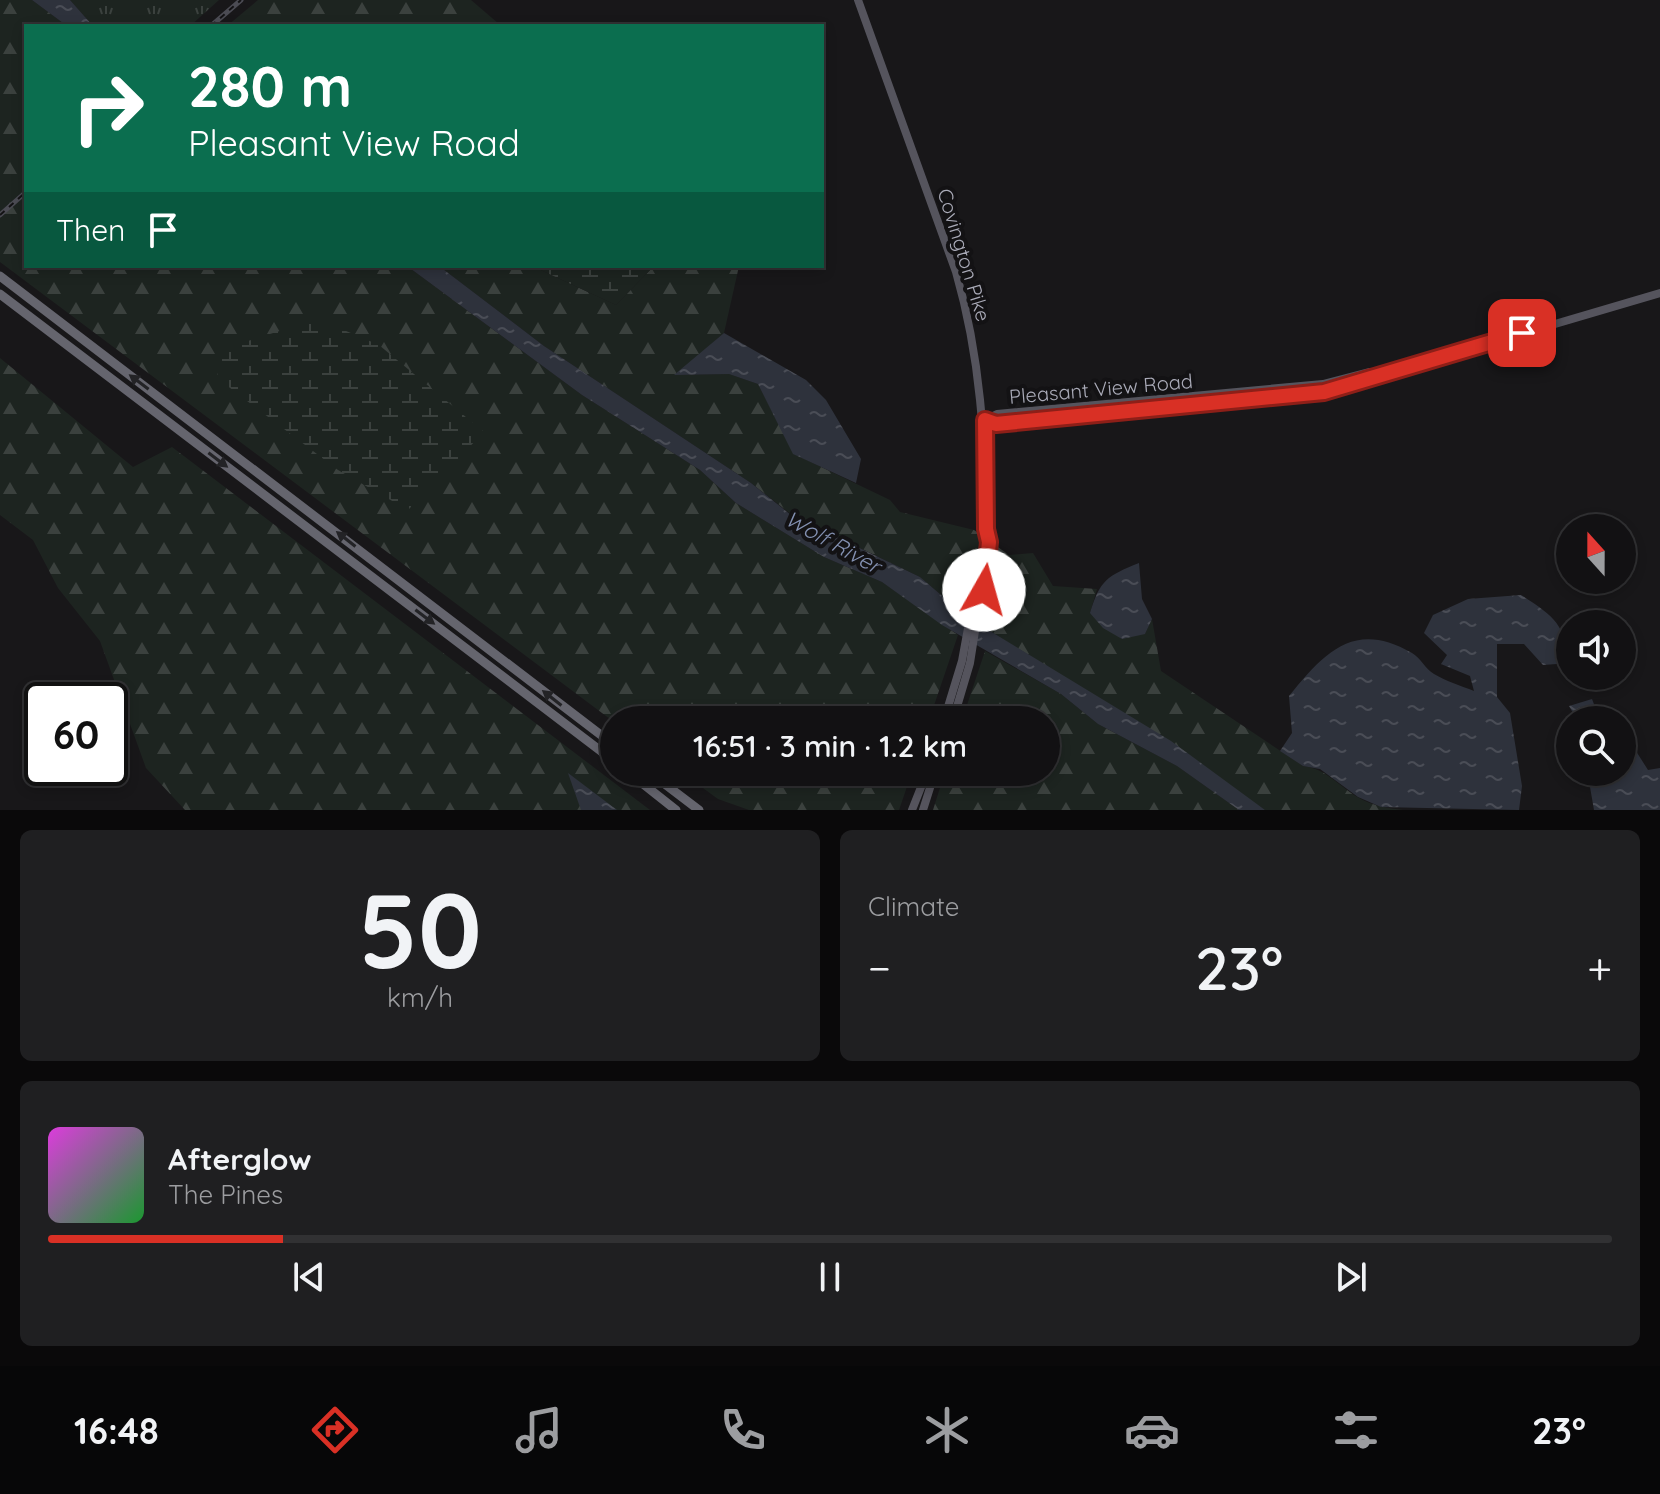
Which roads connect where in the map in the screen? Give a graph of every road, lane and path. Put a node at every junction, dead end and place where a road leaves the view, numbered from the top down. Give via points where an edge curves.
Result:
1 (858, 0) edge
2 (0, 276) edge
3 (1660, 293) edge
4 (0, 294) edge
5 (981, 391) junction
6 (1004, 414) junction
7 (1041, 415) junction
8 (985, 420) junction
9 (985, 542) junction
10 (948, 706) edge
11 (957, 706) edge
12 (600, 734) edge
13 (600, 750) edge
14 (643, 786) edge
15 (645, 786) edge
16 (667, 786) edge
17 (921, 786) edge
18 (931, 786) edge
19 (670, 810) edge
20 (676, 810) edge
21 (701, 810) edge
22 (912, 810) edge
23 (923, 810) edge

1 - 5 main road, Covington Pike via 952,260
12 -> 2 highway
3 - 7 main road, Pleasant View Road via 1324,392
4 -> 13 highway
5 - 6 main road
5 - 8 main road, Covington Pike
6 - 7 main road, Pleasant View Road
6 - 8 main road, Pleasant View Road
7 - 8 main road, Pleasant View Road via 996,424
8 - 9 main road, Covington Pike
9 - 10 main road, Covington Pike
9 - 11 main road, Covington Pike via 970,663
14 - 19 highway
15 - 20 highway
16 - 21 highway
17 - 22 main road
18 - 23 main road

